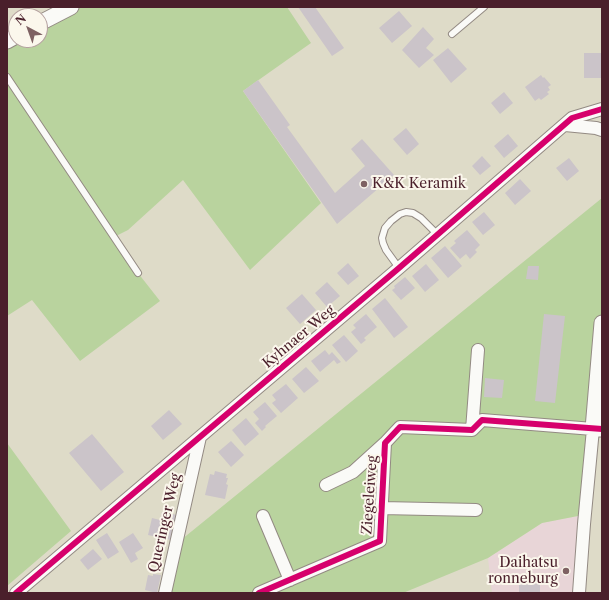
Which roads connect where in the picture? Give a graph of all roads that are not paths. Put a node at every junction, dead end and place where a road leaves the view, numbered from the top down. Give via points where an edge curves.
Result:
1 (71, 7) edge
2 (484, 7) edge
3 (48, 19) edge
4 (452, 34) dead end
5 (7, 77) edge
6 (602, 109) edge
7 (565, 125) junction
8 (602, 130) edge
9 (438, 235) junction
10 (399, 268) junction
11 (138, 273) dead end
12 (602, 323) edge
13 (478, 350) dead end
14 (598, 429) edge
15 (472, 430) junction
16 (200, 437) junction
17 (385, 443) junction
18 (326, 485) dead end
19 (382, 508) junction
20 (476, 510) dead end
21 (263, 516) dead end
22 (290, 580) junction
23 (16, 593) edge
24 (165, 593) edge
25 (258, 593) edge
26 (579, 593) edge

1 - 3 street
2 - 4 lane
5 - 11 lane
6 - 7 street, Kyhnaer Weg via 572,118
7 - 8 street
7 - 9 street, Kyhnaer Weg
9 - 10 street, Kyhnaer Weg
9 - 10 lane via 422,218 413,213 406,212 395,218 385,228 382,238 386,250
10 - 16 street, Kyhnaer Weg
12 - 14 street
13 - 15 street
14 - 15 street via 482,420
14 - 26 street via 584,524
15 - 17 street, Ziegeleiweg via 400,427
16 - 23 street, Kyhnaer Weg
16 - 24 street, Queringer Weg
17 - 18 street, Ziegeleiweg via 353,472
17 - 19 street, Ziegeleiweg
19 - 20 street, Ziegeleiweg
19 - 22 street, Ziegeleiweg via 380,541
21 - 22 street
22 - 25 street, Ziegeleiweg

